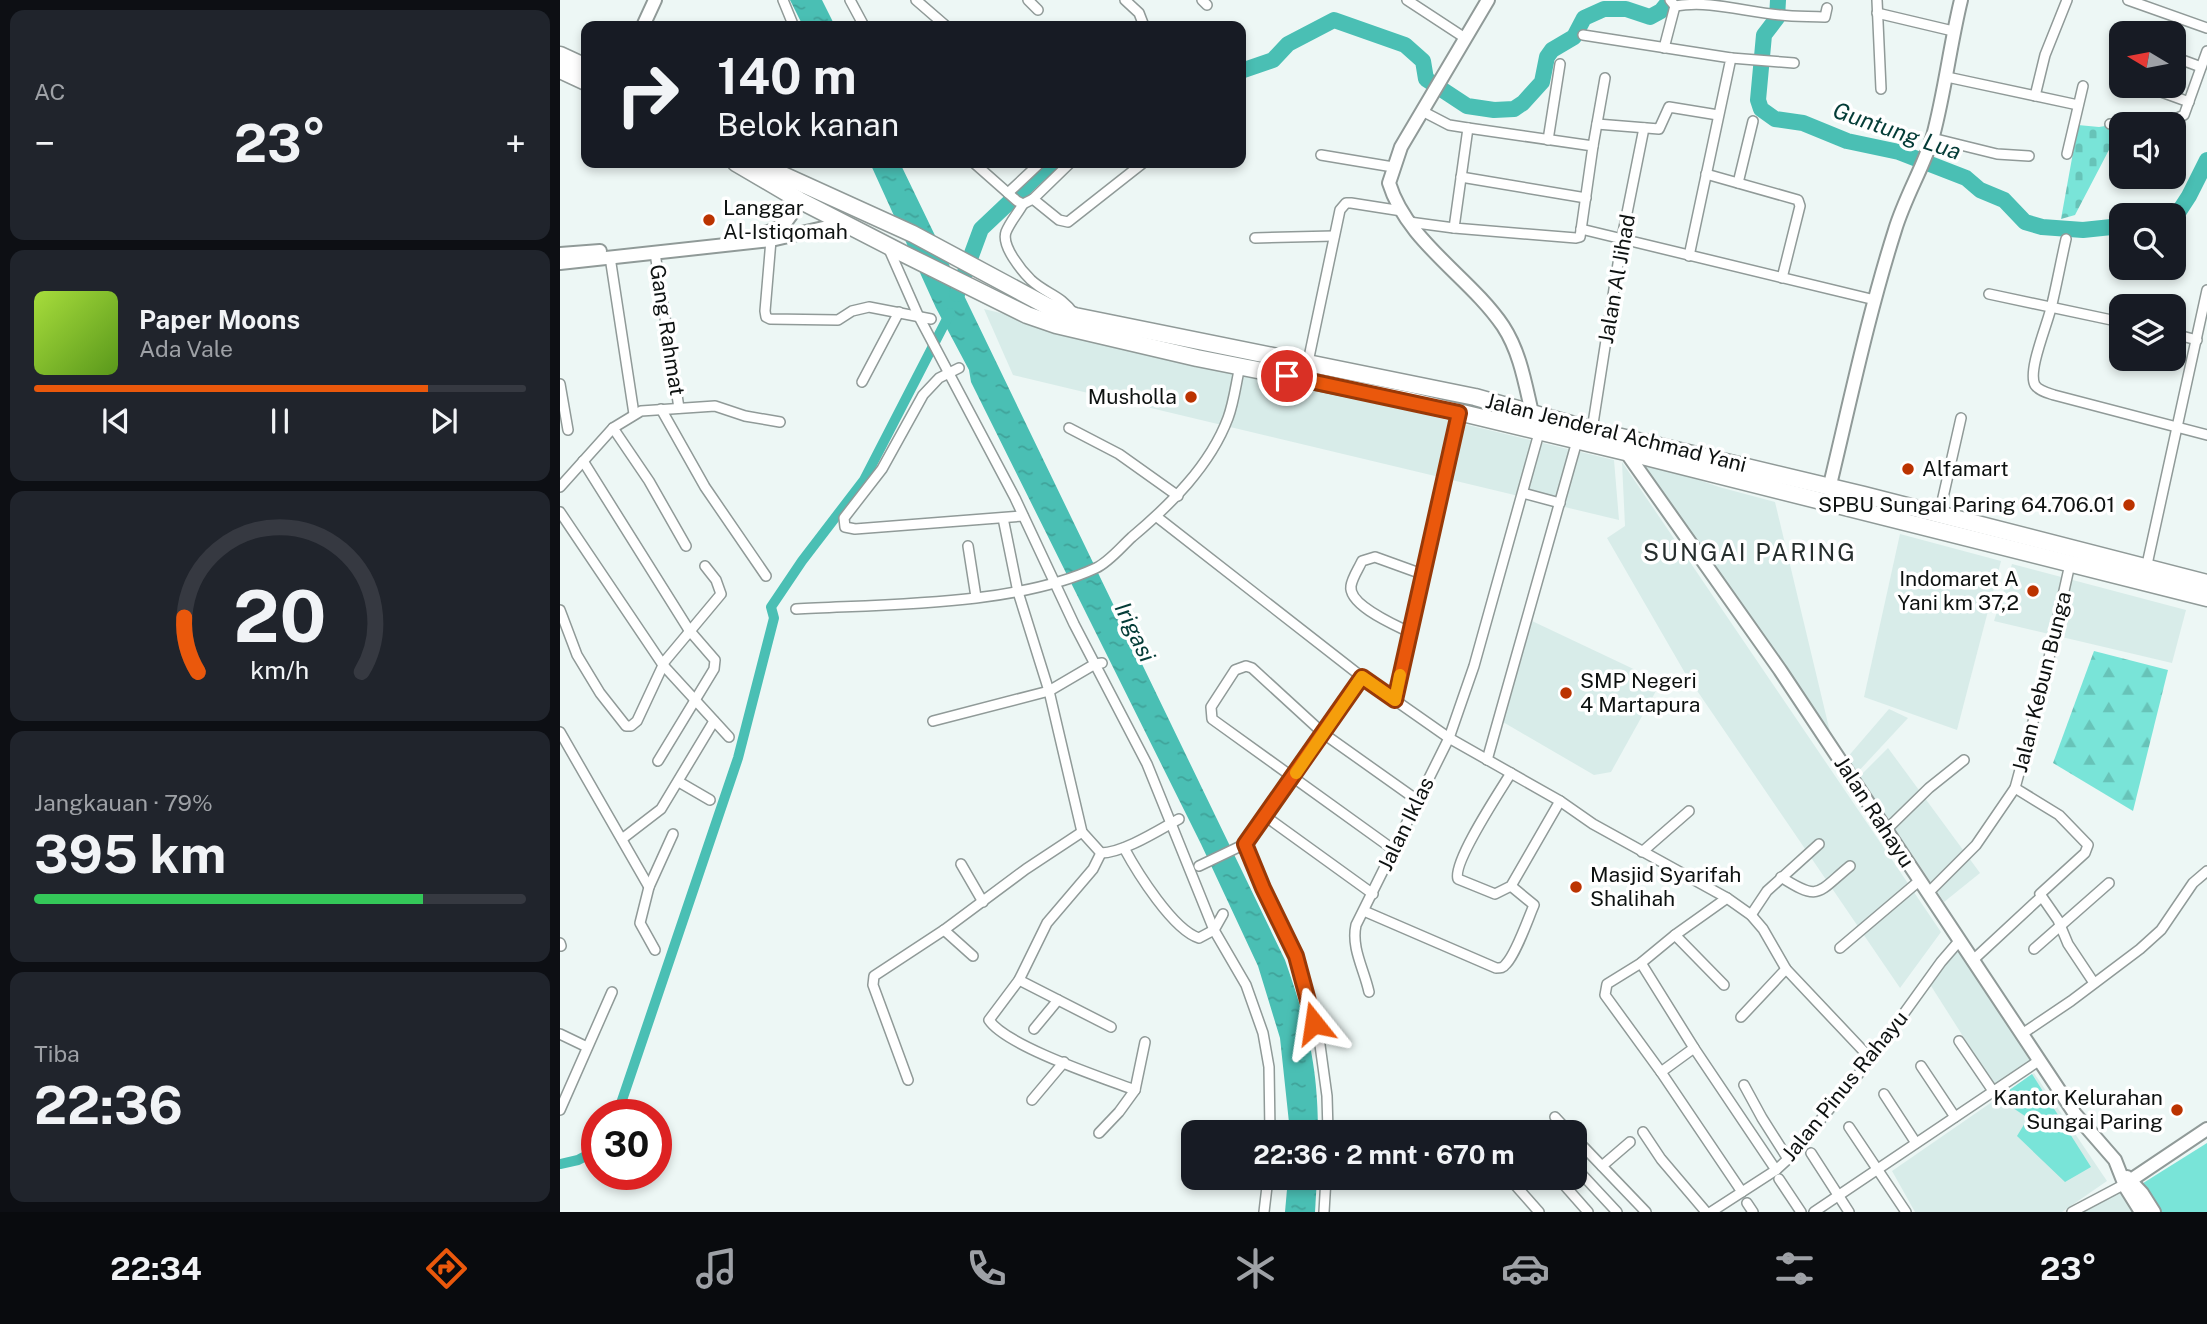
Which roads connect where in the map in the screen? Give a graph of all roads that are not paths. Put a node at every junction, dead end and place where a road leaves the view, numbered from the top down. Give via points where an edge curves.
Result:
1 (655, 0) edge
2 (783, 0) edge
3 (850, 0) edge
4 (915, 0) edge
5 (1028, 0) edge
6 (1125, 0) edge
7 (1407, 0) edge
8 (1488, 0) edge
9 (1877, 0) edge
10 (1961, 0) edge
11 (2067, 0) edge
12 (2128, 0) edge
13 (1673, 3) edge
14 (1827, 8) dead end
15 (1038, 10) dead end
16 (1877, 13) junction
17 (645, 21) edge
18 (792, 21) edge
19 (860, 21) edge
20 (940, 21) edge
21 (1142, 21) edge
22 (2207, 28) edge
23 (1953, 31) junction
24 (1583, 35) dead end
25 (1465, 38) junction
26 (1664, 48) junction
27 (2207, 51) edge
28 (560, 55) edge
29 (1731, 58) junction
30 (2186, 61) edge
31 (1794, 63) dead end
32 (1560, 64) dead end
33 (581, 65) edge
34 (2201, 67) junction
35 (560, 70) edge
36 (1947, 77) junction
37 (1605, 78) dead end
38 (581, 80) edge
39 (2084, 86) dead end
40 (1881, 89) dead end
41 (2035, 96) junction
42 (2178, 98) edge
43 (2189, 102) junction
44 (2078, 105) junction
45 (1422, 111) junction
46 (2184, 112) edge
47 (1718, 115) junction
48 (1752, 121) dead end
49 (1597, 124) junction
50 (1468, 128) junction
51 (1644, 128) junction
52 (1932, 138) junction
53 (1548, 140) junction
54 (1593, 146) junction
55 (2067, 154) dead end
56 (1321, 155) dead end
57 (2029, 156) dead end
58 (1393, 167) junction
59 (745, 168) edge
60 (770, 168) edge
61 (980, 168) edge
62 (1036, 168) edge
63 (1065, 168) edge
64 (1137, 168) edge
65 (1706, 174) junction
66 (1461, 177) junction
67 (1738, 183) junction
68 (1015, 198) junction
69 (1587, 198) junction
70 (1033, 199) junction
71 (800, 200) junction
72 (1405, 217) junction
73 (845, 223) junction
74 (1454, 228) junction
75 (1581, 229) junction
76 (774, 235) junction
77 (1334, 236) junction
78 (1255, 238) dead end
79 (1622, 238) junction
80 (2066, 239) dead end
81 (887, 245) junction
82 (654, 248) junction
83 (560, 254) edge
84 (603, 254) junction
85 (1689, 256) junction
86 (560, 263) edge
87 (1782, 278) junction
88 (2207, 290) edge
89 (1989, 294) dead end
90 (1875, 300) junction
91 (2052, 307) junction
92 (899, 312) junction
93 (918, 315) junction
94 (1075, 316) junction
95 (931, 319) dead end
96 (2204, 319) edge
97 (2109, 320) edge
98 (2186, 337) edge
99 (2197, 340) junction
100 (1308, 362) junction
101 (1240, 366) junction
102 (959, 368) dead end
103 (948, 373) junction
104 (862, 382) dead end
105 (1411, 383) junction
106 (560, 384) edge
107 (1444, 390) junction
108 (1408, 400) junction
109 (679, 408) junction
110 (1440, 408) junction
111 (661, 409) junction
112 (1459, 413) junction
113 (1532, 413) junction
114 (634, 414) junction
115 (1961, 418) dead end
116 (780, 422) dead end
117 (2178, 427) junction
118 (613, 428) junction
119 (1069, 428) dead end
120 (568, 430) dead end
121 (1592, 430) junction
122 (1539, 433) junction
123 (2207, 435) edge
124 (1577, 441) junction
125 (1626, 452) junction
126 (583, 461) junction
127 (1733, 471) junction
128 (1761, 478) junction
129 (560, 488) edge
130 (1829, 489) junction
131 (1522, 493) junction
132 (1178, 496) junction
133 (1560, 503) junction
134 (560, 512) edge
135 (1939, 514) junction
136 (1023, 516) junction
137 (1157, 517) junction
138 (1003, 518) junction
139 (686, 546) dead end
140 (968, 546) dead end
141 (2070, 564) junction
142 (705, 566) dead end
143 (2146, 569) junction
144 (1422, 575) junction
145 (766, 576) dead end
146 (1055, 582) junction
147 (2207, 583) edge
148 (2182, 584) junction
149 (1018, 592) junction
150 (976, 597) junction
151 (2207, 598) edge
152 (796, 609) dead end
153 (560, 610) edge
154 (689, 630) junction
155 (1409, 632) junction
156 (1098, 664) junction
157 (663, 665) junction
158 (1362, 677) junction
159 (1049, 691) junction
160 (694, 700) junction
161 (1395, 700) junction
162 (714, 721) junction
163 (933, 721) dead end
164 (560, 732) edge
165 (1324, 734) junction
166 (729, 737) dead end
167 (1449, 738) junction
168 (1487, 760) junction
169 (1964, 760) dead end
170 (658, 761) dead end
171 (1511, 773) junction
172 (1292, 778) junction
173 (679, 782) junction
174 (2015, 788) junction
175 (709, 800) dead end
176 (1417, 800) junction
177 (1560, 801) junction
178 (1689, 811) dead end
179 (1265, 816) junction
180 (1175, 821) junction
181 (1885, 831) junction
182 (1082, 832) junction
183 (673, 834) dead end
184 (622, 839) junction
185 (1819, 844) dead end
186 (1243, 846) junction
187 (1124, 848) junction
188 (1394, 850) junction
189 (1642, 852) junction
190 (1101, 853) junction
191 (961, 864) dead end
192 (1201, 865) dead end
193 (1850, 866) dead end
194 (2207, 871) edge
195 (1781, 877) junction
196 (1919, 881) junction
197 (2109, 883) dead end
198 (1511, 886) junction
199 (649, 887) junction
200 (1928, 893) junction
201 (1373, 894) junction
202 (2041, 897) junction
203 (1727, 898) junction
204 (983, 902) junction
205 (1364, 911) junction
206 (1223, 914) dead end
207 (1751, 915) junction
208 (2060, 928) junction
209 (944, 930) junction
210 (1214, 930) junction
211 (1675, 935) junction
212 (1960, 940) junction
213 (1840, 947) dead end
214 (2034, 949) dead end
215 (655, 950) dead end
216 (974, 956) dead end
217 (1972, 961) junction
218 (1642, 963) junction
219 (1786, 969) junction
220 (1019, 980) junction
221 (2094, 983) junction
222 (1724, 985) dead end
223 (612, 992) dead end
224 (1369, 992) dead end
225 (1058, 1000) junction
226 (1741, 1017) dead end
227 (1111, 1027) dead end
228 (1034, 1029) dead end
229 (560, 1034) edge
230 (2022, 1034) junction
231 (1958, 1041) dead end
232 (1145, 1042) dead end
233 (587, 1047) junction
234 (1694, 1048) junction
235 (1871, 1059) junction
236 (2040, 1060) junction
237 (1063, 1062) junction
238 (1921, 1066) dead end
239 (1661, 1072) junction
240 (908, 1080) dead end
241 (1744, 1084) dead end
242 (1135, 1090) junction
243 (564, 1091) edge
244 (1993, 1091) junction
245 (1884, 1094) dead end
246 (1032, 1100) dead end
247 (560, 1110) edge
248 (1555, 1117) dead end
249 (1955, 1117) junction
250 (1270, 1120) edge
251 (1328, 1120) edge
252 (1558, 1120) edge
253 (1849, 1127) dead end
254 (2207, 1129) edge
255 (1643, 1132) dead end
256 (1099, 1133) dead end
257 (1630, 1142) dead end
258 (1916, 1143) junction
259 (1587, 1150) edge
260 (1811, 1153) dead end
261 (1788, 1159) junction
262 (1602, 1166) junction
263 (1878, 1169) junction
264 (1778, 1175) junction
265 (2126, 1179) junction
266 (1587, 1180) edge
267 (1267, 1190) edge
268 (1325, 1190) edge
269 (1520, 1190) edge
270 (1569, 1190) edge
271 (1742, 1192) junction
272 (1839, 1195) junction
273 (1748, 1203) dead end
274 (1264, 1212) edge
275 (1324, 1212) edge
276 (1539, 1212) edge
277 (1588, 1212) edge
278 (1617, 1212) edge
279 (1646, 1212) edge
280 (1709, 1212) edge
281 (1753, 1212) edge
282 (1801, 1212) edge
283 (1814, 1212) edge
284 (1849, 1212) edge
285 (1906, 1212) edge
286 (2072, 1212) edge
287 (2141, 1212) edge
288 (2154, 1212) edge

1 - 17 street
2 - 18 street
3 - 19 street
4 - 20 street
5 - 15 street
6 - 21 street
7 - 25 street
8 - 25 street
9 - 16 street
10 - 23 street
11 - 41 street
12 - 22 street
13 - 14 street via 1825,17
13 - 26 street
16 - 23 street
16 - 40 street
23 - 36 street
24 - 26 street
25 - 45 street
26 - 29 street
27 - 34 street
28 - 33 highway
29 - 31 street
29 - 47 street
30 - 34 street
32 - 53 street
34 - 43 street
35 - 38 highway
36 - 41 street
36 - 52 street
37 - 49 street
39 - 44 street
41 - 44 street
42 - 43 street
43 - 46 street
44 - 55 street
45 - 50 street
45 - 58 street
47 - 51 street via 1669,107 1660,128
47 - 65 street
48 - 67 street
49 - 51 street
49 - 54 street
50 - 53 street
50 - 66 street
51 - 79 street, Jalan Al Jihad
52 - 57 street via 1997,154
52 - 90 street via 1900,213
53 - 54 street
54 - 69 street
56 - 58 street
58 - 72 street via 1390,183
59 - 71 highway, Jalan Jenderal Achmad Yani
60 - 94 highway, Jalan Jenderal Achmad Yani
61 - 68 street
62 - 68 street
63 - 70 street
64 - 70 street via 1068,222
65 - 67 street
65 - 85 street
66 - 69 street
66 - 74 street
67 - 87 street via 1796,198 1800,203
68 - 70 street
68 - 94 street via 1005,237 1009,249 1031,280 1064,301
69 - 75 street
71 - 73 highway, Jalan Jenderal Achmad Yani
71 - 76 street
72 - 74 street
72 - 77 street via 1346,204 1340,210
72 - 113 street via 1504,327 1522,367
73 - 76 street
73 - 81 highway, Jalan Jenderal Achmad Yani
74 - 75 street via 1576,238
75 - 79 street
76 - 82 street
76 - 92 street via 766,317 838,320 869,307
77 - 78 street
77 - 100 street
79 - 85 street
79 - 121 street, Jalan Al Jihad
80 - 91 street
81 - 93 street
81 - 101 highway, Jalan Jenderal Achmad Yani via 1048,323
82 - 84 street
82 - 109 street, Gang Rahmat
83 - 84 street
84 - 86 street
84 - 114 street
85 - 87 street
87 - 90 street
88 - 96 street
89 - 91 street
90 - 130 street
91 - 97 street
91 - 117 street via 2036,360 2035,386 2054,396
92 - 93 street
92 - 104 street
93 - 95 street
93 - 103 street
94 - 100 highway, Jalan Jenderal Achmad Yani
96 - 99 street
98 - 99 street
99 - 117 street
100 - 105 highway, Jalan Jenderal Achmad Yani
101 - 108 highway, Jalan Jenderal Achmad Yani
101 - 132 street via 1219,438
102 - 103 street
103 - 136 street
103 - 138 street via 923,394 887,462 844,518 845,527
105 - 107 highway, Jalan Jenderal Achmad Yani
105 - 108 highway
106 - 120 street
107 - 110 highway
107 - 113 highway, Jalan Jenderal Achmad Yani
108 - 110 highway, Jalan Jenderal Achmad Yani
109 - 111 street
109 - 116 street via 716,406
110 - 112 highway, Jalan Jenderal Achmad Yani
111 - 114 street
111 - 145 street via 705,487
112 - 122 highway, Jalan Jenderal Achmad Yani
112 - 144 street
113 - 121 highway, Jalan Jenderal Achmad Yani
114 - 118 street
115 - 135 street
117 - 123 street
117 - 143 street
118 - 126 street
118 - 139 street
119 - 132 street via 1119,454
121 - 127 highway, Jalan Jenderal Achmad Yani
122 - 124 highway, Jalan Jenderal Achmad Yani
122 - 131 street, Jalan Iklas
124 - 125 highway, Jalan Jenderal Achmad Yani
124 - 133 street
125 - 127 highway, Jalan Jenderal Achmad Yani
125 - 181 street, Jalan Rahayu via 1728,594
126 - 129 street
126 - 154 street
127 - 128 highway, Jalan Jenderal Achmad Yani
128 - 130 highway, Jalan Jenderal Achmad Yani
128 - 141 highway, Jalan Jenderal Achmad Yani
130 - 135 highway, Jalan Jenderal Achmad Yani
131 - 133 street
131 - 167 street, Jalan Iklas
132 - 137 street
133 - 168 street
134 - 157 street
135 - 143 highway, Jalan Jenderal Achmad Yani
136 - 138 street
136 - 146 street
137 - 146 street via 1098,567
137 - 158 street
138 - 149 street
140 - 150 street
141 - 148 highway, Jalan Jenderal Achmad Yani
141 - 174 street, Jalan Kebun Bunga
142 - 154 street via 721,593
143 - 148 highway, Jalan Jenderal Achmad Yani
144 - 155 street
144 - 155 street via 1369,558 1362,561 1351,587 1354,598 1368,610
146 - 149 street
146 - 156 street
147 - 148 highway, Jalan Jenderal Achmad Yani
148 - 151 highway, Jalan Jenderal Achmad Yani
149 - 150 street
149 - 159 street
150 - 152 street
153 - 157 street via 577,655 626,726 637,721
154 - 157 street
154 - 160 street via 716,665
155 - 161 street
156 - 159 street
156 - 180 street
157 - 160 street
158 - 161 street
158 - 165 street
159 - 163 street
159 - 182 street
160 - 162 street
160 - 170 street
161 - 167 street
162 - 166 street
162 - 173 street
164 - 184 street
165 - 172 street
165 - 172 street via 1252,668 1235,670 1211,707 1212,719
165 - 176 street
167 - 168 street
167 - 176 street, Jalan Iklas
168 - 171 street
169 - 181 street
171 - 177 street
171 - 198 street via 1456,875 1487,892 1502,892
172 - 179 street
172 - 188 street
173 - 175 street
173 - 184 street via 661,809
174 - 200 street, Jalan Kebun Bunga via 1976,845
174 - 202 street via 2059,815 2088,845 2087,851 2043,889
176 - 188 street, Jalan Iklas
177 - 189 street
177 - 198 street
178 - 189 street
179 - 186 street
179 - 201 street
180 - 187 street
180 - 210 street
181 - 196 street, Jalan Rahayu
182 - 190 street
182 - 204 street
183 - 199 street
184 - 199 street
185 - 195 street
186 - 192 street
186 - 251 street via 1296,956 1320,1045
187 - 190 street
187 - 210 street via 1144,884 1188,933 1199,938
188 - 201 street, Jalan Iklas
189 - 203 street
190 - 220 street via 1047,923
191 - 204 street
193 - 195 street via 1813,893
194 - 221 street via 2193,883 2161,930
195 - 207 street
196 - 200 street, Jalan Rahayu
196 - 213 street
197 - 208 street
198 - 205 street via 1534,905 1511,957 1501,968
199 - 215 street via 639,923
200 - 212 street, Jalan Rahayu
201 - 205 street, Jalan Iklas
202 - 208 street
202 - 217 street
203 - 207 street
203 - 211 street
204 - 209 street
205 - 224 street, Jalan Iklas via 1356,925 1354,944
206 - 210 street
207 - 219 street
208 - 214 street
208 - 221 street
209 - 216 street
209 - 240 street via 874,976 873,985
210 - 250 street via 1246,985 1263,1033
211 - 218 street
211 - 222 street
212 - 217 street, Jalan Rahayu
212 - 235 street, Jalan Pinus Rahayu
217 - 230 street, Jalan Rahayu
218 - 234 street
218 - 239 street via 1606,984 1605,995
219 - 226 street
219 - 235 street
220 - 225 street
220 - 237 street via 991,1015 991,1024
221 - 230 street
223 - 233 street
225 - 227 street
225 - 228 street
229 - 233 street
230 - 236 street, Jalan Rahayu
231 - 244 street
232 - 242 street
233 - 243 street
234 - 239 street
234 - 264 street
235 - 261 street, Jalan Pinus Rahayu
236 - 244 street
236 - 265 street, Jalan Rahayu
237 - 242 street
237 - 246 street
238 - 249 street
239 - 271 street
241 - 261 street
242 - 256 street
243 - 247 street
244 - 249 street
245 - 258 street
248 - 252 street
249 - 258 street
253 - 263 street
254 - 265 street
255 - 280 street
257 - 262 street
258 - 263 street
259 - 262 street
260 - 272 street
261 - 264 street, Jalan Pinus Rahayu
262 - 279 street
263 - 272 street
263 - 285 street
264 - 271 street, Jalan Pinus Rahayu
264 - 282 street
265 - 286 street
265 - 287 street
265 - 288 street
266 - 278 street
267 - 274 street
268 - 275 street
269 - 276 street
270 - 277 street
271 - 280 street, Jalan Pinus Rahayu
272 - 283 street
272 - 284 street
273 - 281 street

